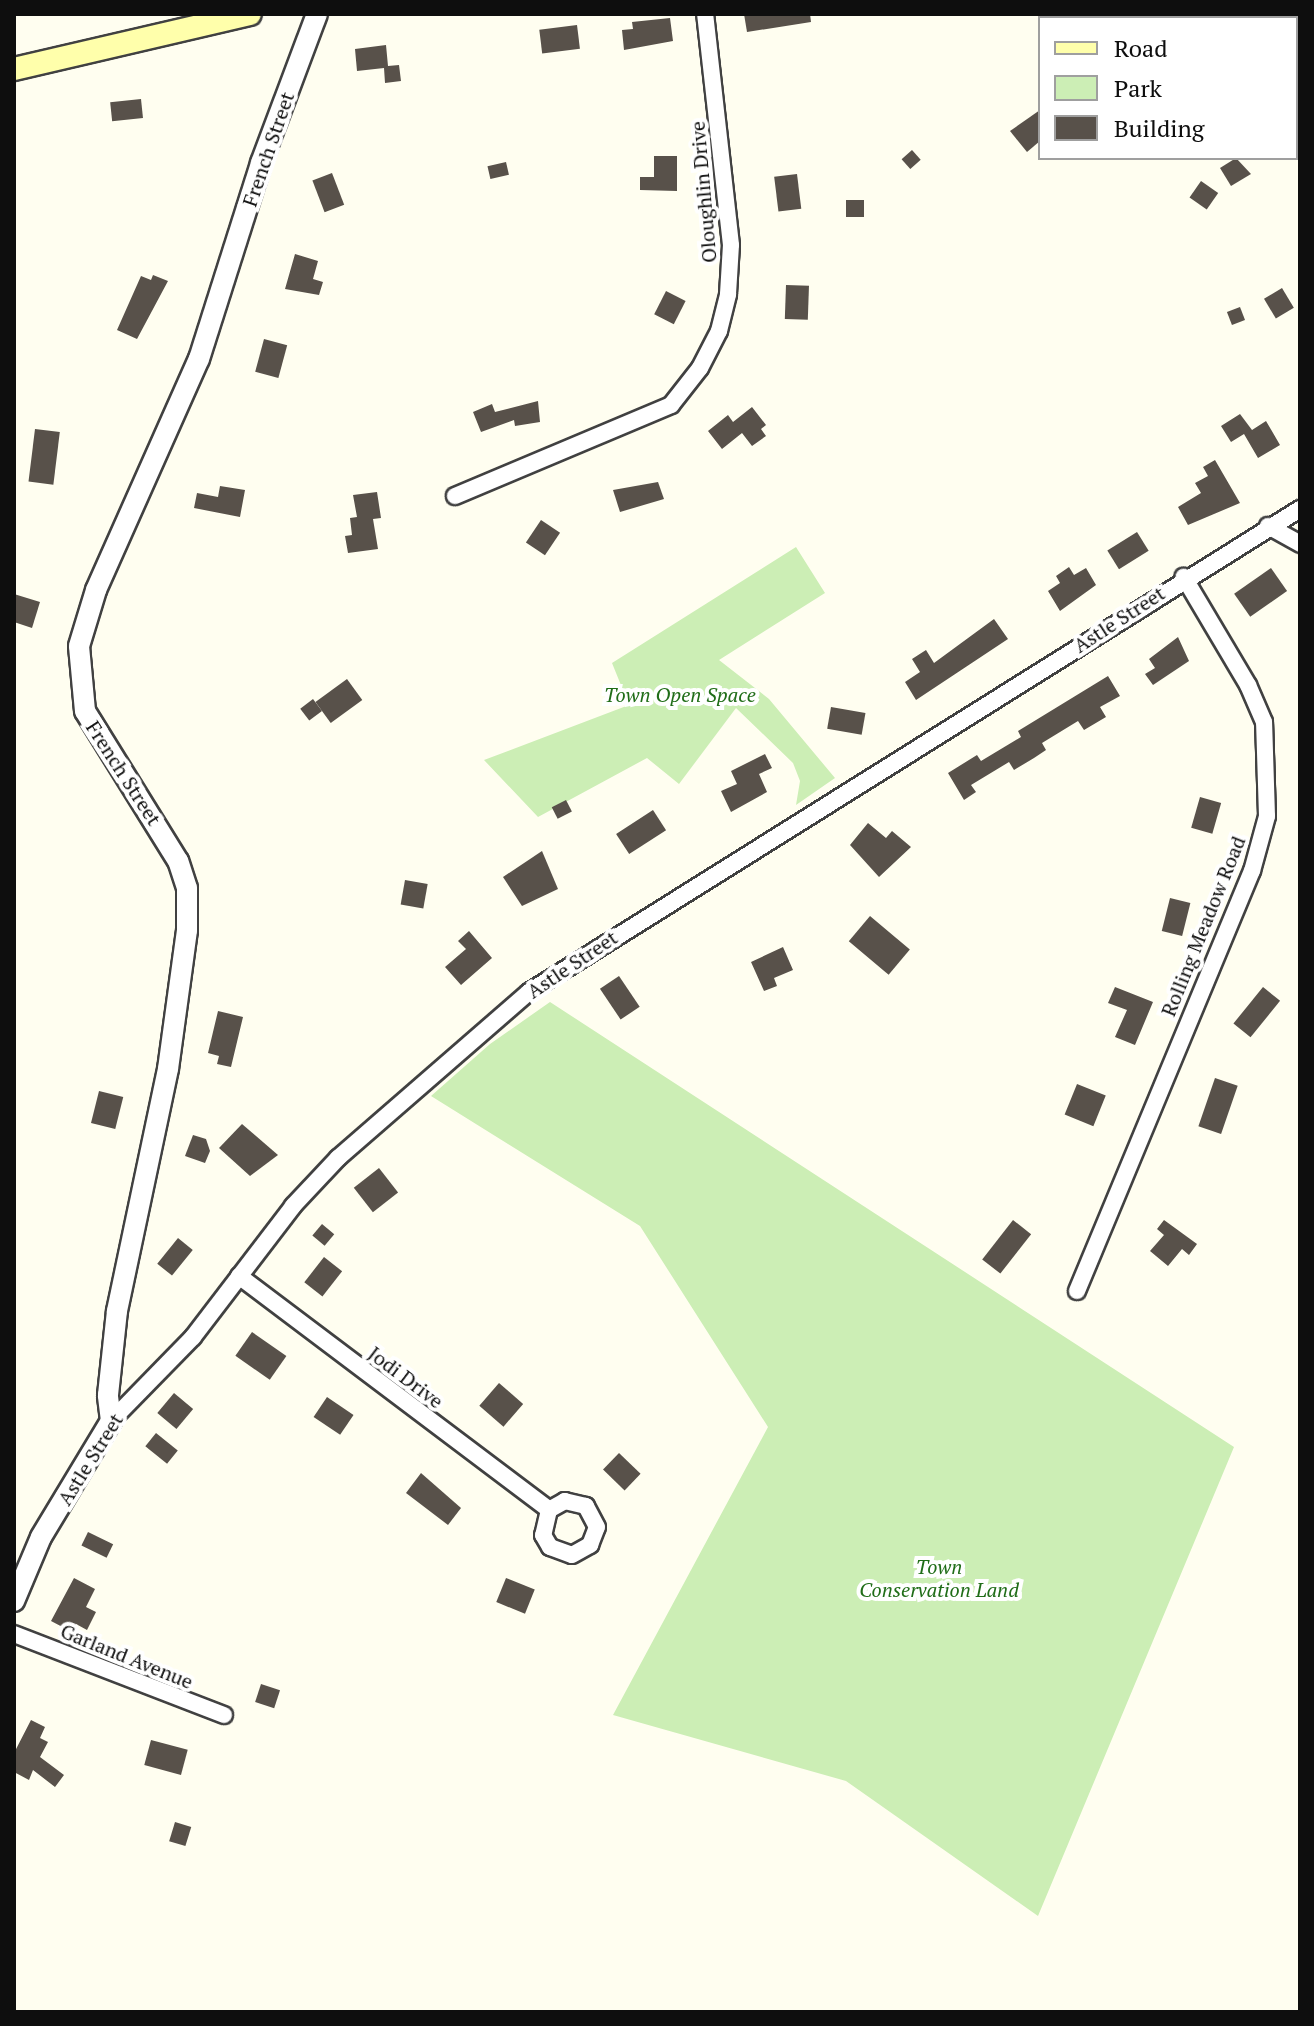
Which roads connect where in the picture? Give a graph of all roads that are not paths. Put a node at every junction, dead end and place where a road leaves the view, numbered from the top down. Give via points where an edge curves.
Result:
1 (250, 14) edge
2 (317, 14) edge
3 (705, 14) edge
4 (14, 69) edge
5 (455, 496) dead end
6 (1299, 509) edge
7 (1268, 526) junction
8 (1300, 544) edge
9 (1184, 577) junction
10 (239, 1276) junction
11 (1077, 1291) dead end
12 (111, 1421) junction
13 (549, 1510) dead end
14 (22, 1560) edge
15 (14, 1601) edge
16 (14, 1634) edge
17 (224, 1715) dead end

1 - 4 main road
2 - 12 street, French Street via 261,163 199,359 96,590 79,646 79,679 88,718 164,835 188,898 174,1035 117,1311 108,1395
3 - 5 street, Oloughlin Drive via 731,245 722,319 700,368 671,405
6 - 7 street, Astle Street
7 - 8 street
7 - 9 street, Astle Street
9 - 10 street, Astle Street via 529,992 338,1158
9 - 11 street, Rolling Meadow Road via 1264,722 1267,816 1252,871
10 - 12 street, Astle Street via 193,1337
10 - 13 street, Jodi Drive
12 - 14 street, Astle Street
14 - 15 street, Astle Street
16 - 17 street, Garland Avenue

